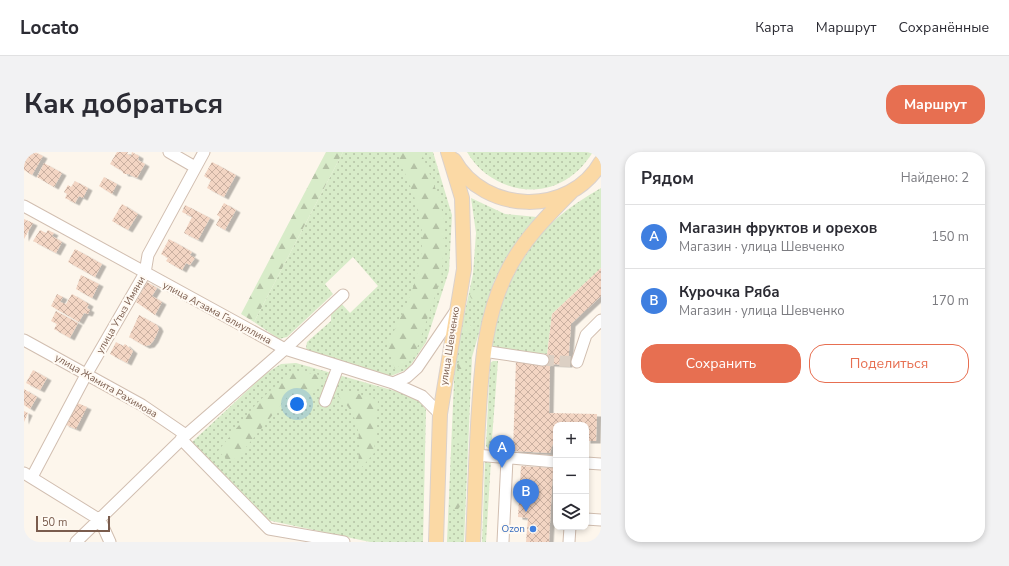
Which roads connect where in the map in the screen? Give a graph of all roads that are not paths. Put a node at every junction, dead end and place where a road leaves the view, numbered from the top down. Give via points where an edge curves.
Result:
1 (169, 152) edge
2 (204, 152) edge
3 (449, 152) edge
4 (601, 162) edge
5 (195, 167) junction
6 (601, 179) edge
7 (575, 189) junction
8 (24, 206) edge
9 (145, 273) junction
10 (343, 295) dead end
11 (455, 312) junction
12 (601, 320) edge
13 (24, 340) edge
14 (285, 349) junction
15 (483, 351) junction
16 (543, 360) tunnel mouth
17 (577, 362) dead end
18 (338, 367) junction
19 (86, 375) junction
20 (392, 383) junction
21 (325, 401) dead end
22 (440, 414) junction
23 (184, 437) junction
24 (476, 455) junction
25 (507, 459) junction
26 (553, 462) edge
27 (589, 463) edge
28 (601, 464) edge
29 (28, 475) edge
30 (100, 520) junction
31 (589, 520) edge
32 (601, 520) edge
33 (570, 530) edge
34 (76, 542) edge
35 (110, 542) edge
36 (344, 542) edge
37 (436, 542) edge
38 (473, 542) edge
39 (503, 542) edge
40 (569, 542) edge

1 - 5 street
2 - 5 street, улица Утыз Имяни
3 - 7 main road via 459,169 477,187 499,198 524,203 549,201
3 - 11 main road, улица Шевченко via 462,198 464,269
4 - 7 main road
5 - 9 street, улица Утыз Имяни via 148,255
6 - 7 main road
7 - 15 main road via 544,218 506,273 488,322
8 - 9 street, улица Агзама Галиуллина
9 - 14 street, улица Агзама Галиуллина
9 - 19 street, улица Утыз Имяни
10 - 14 street
11 - 20 street via 417,368 407,377
11 - 22 main road, улица Шевченко
12 - 17 street via 586,334
13 - 19 street, улица Жамита Рахимова
14 - 18 street, улица Агзама Галиуллина
14 - 23 street
15 - 16 street
15 - 24 main road
18 - 20 street, улица Агзама Галиуллина
18 - 21 street
19 - 23 street, улица Жамита Рахимова via 142,405
19 - 29 street, улица Утыз Имяни
20 - 22 street, улица Агзама Галиуллина via 422,396
22 - 37 main road, улица Шевченко
23 - 30 street
23 - 36 street, улица Жамита Рахимова via 269,529
24 - 25 street
24 - 38 main road
25 - 26 street
25 - 39 street
27 - 28 street
29 - 30 street
30 - 34 street
30 - 35 street
31 - 32 street
33 - 40 street

